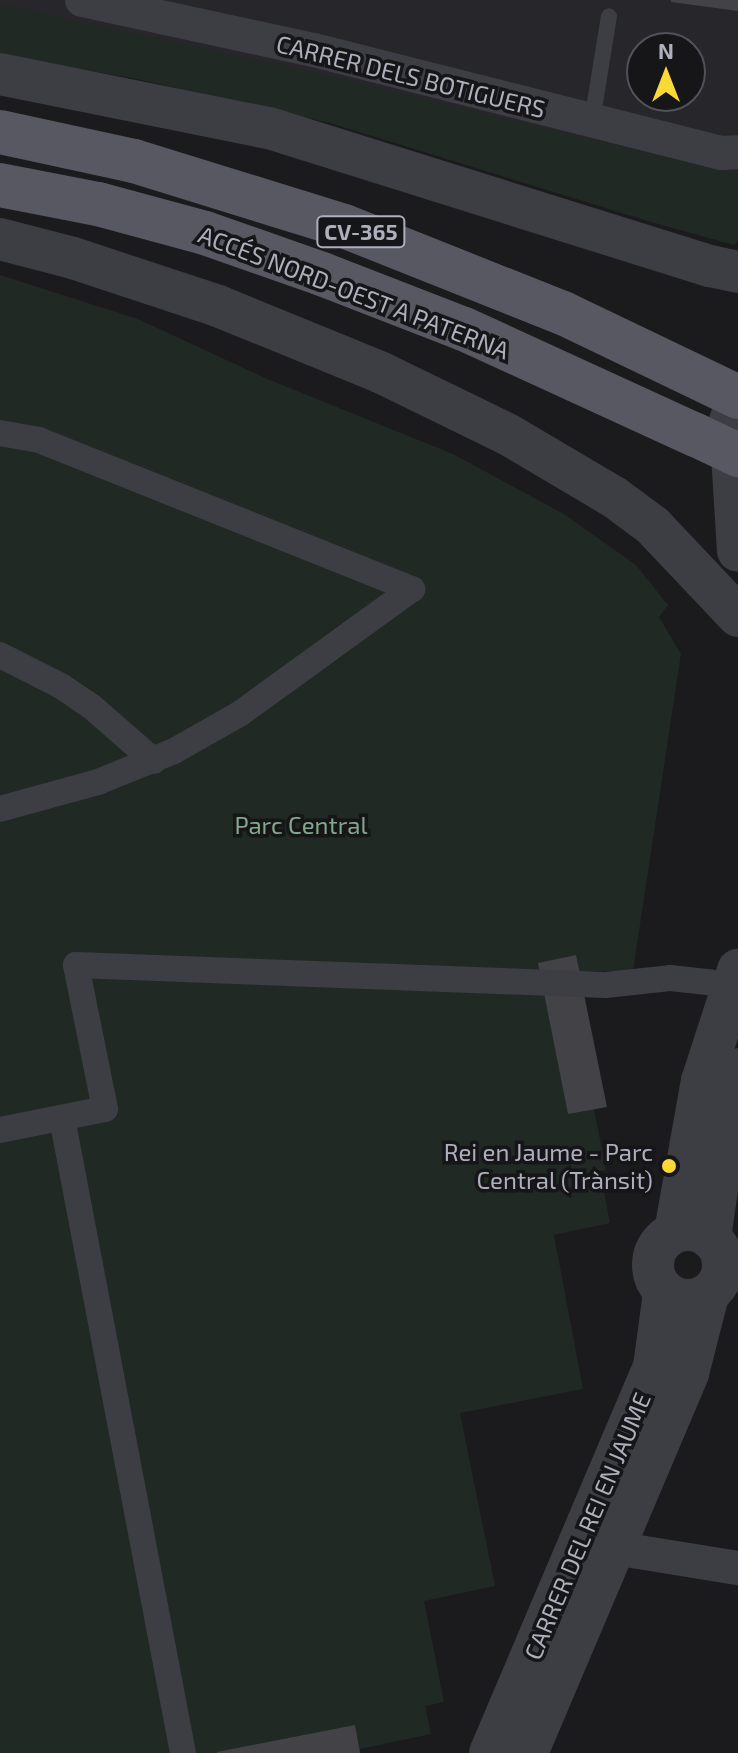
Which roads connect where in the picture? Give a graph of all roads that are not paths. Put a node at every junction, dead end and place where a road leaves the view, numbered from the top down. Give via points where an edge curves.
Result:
1 (82, 0) edge
2 (609, 16) dead end
3 (0, 74) edge
4 (592, 121) junction
5 (0, 132) edge
6 (738, 152) edge
7 (0, 185) edge
8 (0, 239) edge
9 (738, 272) edge
10 (727, 392) edge
11 (0, 433) edge
12 (738, 455) edge
13 (738, 551) edge
14 (738, 616) edge
15 (0, 655) edge
16 (154, 761) junction
17 (0, 809) edge
18 (736, 978) edge
19 (738, 1069) edge
20 (62, 1118) junction
21 (0, 1130) edge
22 (711, 1262) edge
23 (664, 1293) junction
24 (614, 1548) junction
25 (738, 1568) edge
26 (183, 1753) edge
27 (490, 1753) edge
28 (527, 1753) edge

1 - 4 street, CARRER DELS BOTIGUERS via 314,50
2 - 4 lane
3 - 9 street via 269,128
4 - 6 street, CARRER DELS BOTIGUERS via 721,153
5 - 10 main road, CV-365 via 134,161 344,226 563,313
7 - 12 main road, ACCÉS NORD-OEST A PATERNA / CV-365, bridge via 205,233 322,274 464,329
8 - 14 street via 218,306 382,373 509,435 653,526
10 - 13 street
11 - 16 street via 39,440 412,589 241,713
15 - 16 street via 92,707
16 - 17 street via 33,803
18 - 20 street via 594,984 76,965 105,1109
18 - 22 street, CARRER DEL REI EN JAUME via 702,1081
19 - 22 street, CARRER DEL REI EN JAUME
20 - 21 street
20 - 26 street
22 - 23 street via 686,1301
22 - 23 street via 664,1238 653,1259 656,1283
22 - 24 street, CARRER DEL REI EN JAUME via 688,1373
23 - 27 street, CARRER DEL REI EN JAUME via 654,1367
24 - 25 street
24 - 28 street, CARRER DEL REI EN JAUME

